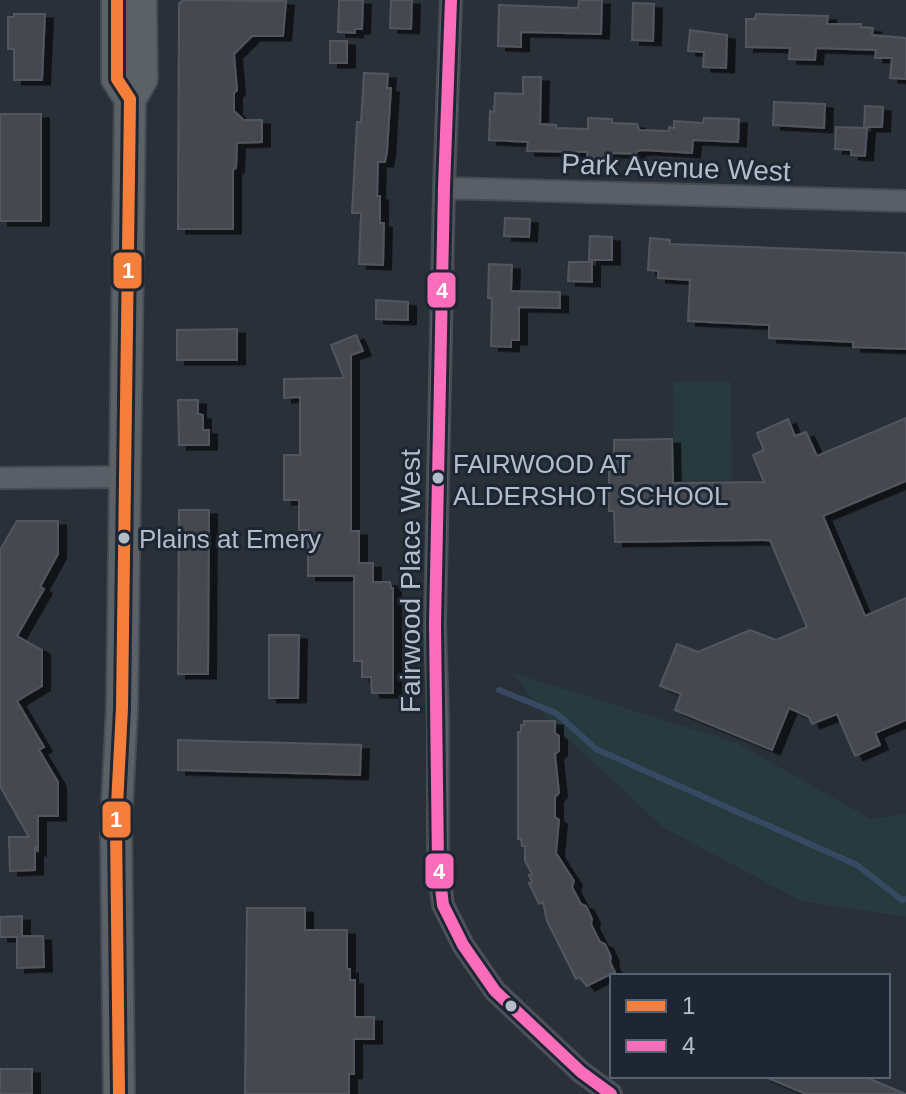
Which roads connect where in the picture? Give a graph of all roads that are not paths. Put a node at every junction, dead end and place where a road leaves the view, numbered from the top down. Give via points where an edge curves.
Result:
1 (117, 0) edge
2 (141, 0) edge
3 (451, 0) edge
4 (130, 99) junction
5 (444, 188) junction
6 (906, 201) edge
7 (126, 477) junction
8 (0, 478) edge
9 (119, 1094) edge
10 (611, 1094) edge

1 - 4 main road via 117,79
2 - 4 main road via 142,79
3 - 5 street, Fairwood Place West
4 - 7 main road
5 - 6 street, Park Avenue West
5 - 10 street, Fairwood Place West via 435,624 443,905 495,991
7 - 8 street
7 - 9 main road via 116,825

